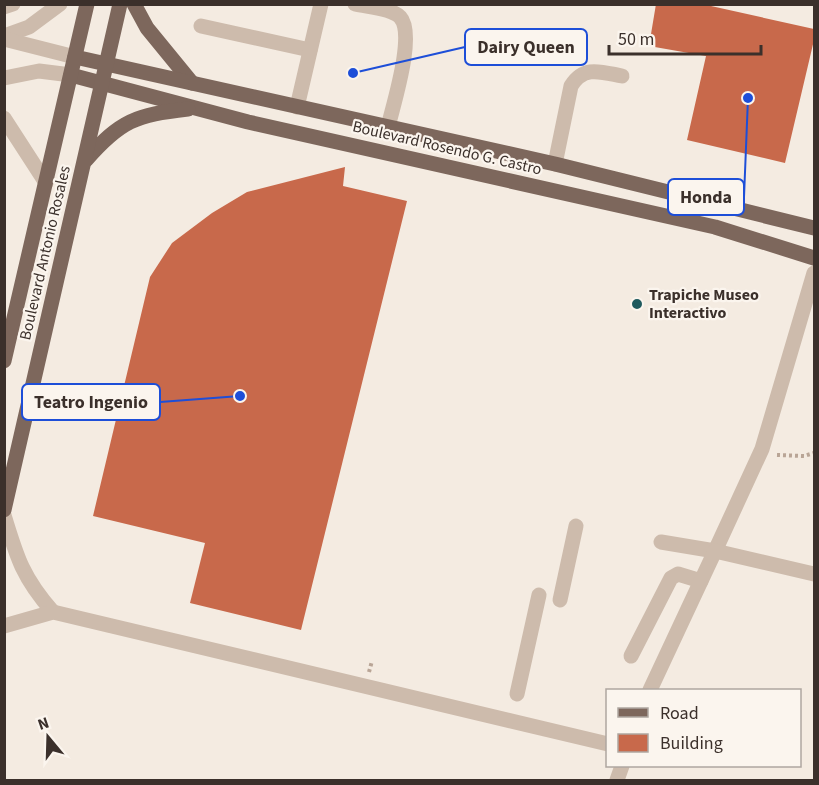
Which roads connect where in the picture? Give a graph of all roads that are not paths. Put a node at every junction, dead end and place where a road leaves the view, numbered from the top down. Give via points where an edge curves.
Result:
1 (13, 4) edge
2 (60, 4) edge
3 (87, 4) edge
4 (120, 4) edge
5 (134, 4) edge
6 (321, 4) edge
7 (356, 4) edge
8 (4, 7) edge
9 (201, 26) dead end
10 (4, 38) edge
11 (310, 50) junction
12 (75, 57) junction
13 (106, 64) junction
14 (71, 75) junction
15 (622, 76) dead end
16 (4, 78) edge
17 (102, 82) junction
18 (192, 83) junction
19 (297, 107) junction
20 (196, 108) junction
21 (4, 118) edge
22 (388, 127) junction
23 (84, 163) junction
24 (555, 164) junction
25 (46, 183) junction
26 (814, 228) edge
27 (814, 258) edge
28 (814, 273) edge
29 (4, 361) edge
30 (4, 510) edge
31 (4, 515) edge
32 (576, 526) dead end
33 (660, 542) dead end
34 (715, 550) junction
35 (814, 574) edge
36 (701, 580) junction
37 (540, 595) dead end
38 (560, 600) dead end
39 (53, 612) junction
40 (4, 626) edge
41 (631, 656) dead end
42 (650, 689) edge
43 (517, 694) dead end
44 (606, 744) edge

1 - 8 lane
2 - 10 lane via 29,27
3 - 12 main road, Boulevard Antonio Rosales
4 - 13 main road, Boulevard Antonio Rosales
5 - 18 main road via 147,28
6 - 11 lane
7 - 22 lane via 394,13 405,24 406,43
9 - 11 lane
10 - 12 lane
11 - 19 lane
12 - 13 main road, Boulevard Rosendo G. Castro
12 - 14 main road, Boulevard Antonio Rosales
13 - 17 main road, Boulevard Antonio Rosales
13 - 18 main road, Boulevard Rosendo G. Castro
14 - 16 lane via 39,70
14 - 17 main road, Boulevard Rosendo G. Castro
14 - 25 main road, Boulevard Antonio Rosales
15 - 24 lane via 595,70 578,75 571,86
17 - 20 main road, Boulevard Rosendo G. Castro
17 - 23 main road, Boulevard Antonio Rosales
18 - 19 main road, Boulevard Rosendo G. Castro
19 - 22 main road, Boulevard Rosendo G. Castro
20 - 23 main road via 147,113 125,123 104,139
20 - 27 main road, Boulevard Rosendo G. Castro via 715,227
21 - 25 lane
22 - 24 main road, Boulevard Rosendo G. Castro
23 - 30 main road, Boulevard Antonio Rosales
24 - 26 main road, Boulevard Rosendo G. Castro
25 - 29 main road, Boulevard Antonio Rosales
28 - 34 lane via 762,449
31 - 39 lane via 21,570
32 - 38 lane
33 - 34 lane
34 - 35 lane
34 - 36 lane
36 - 41 lane via 678,574 671,578
36 - 42 lane
37 - 43 lane
39 - 40 lane
39 - 44 lane

